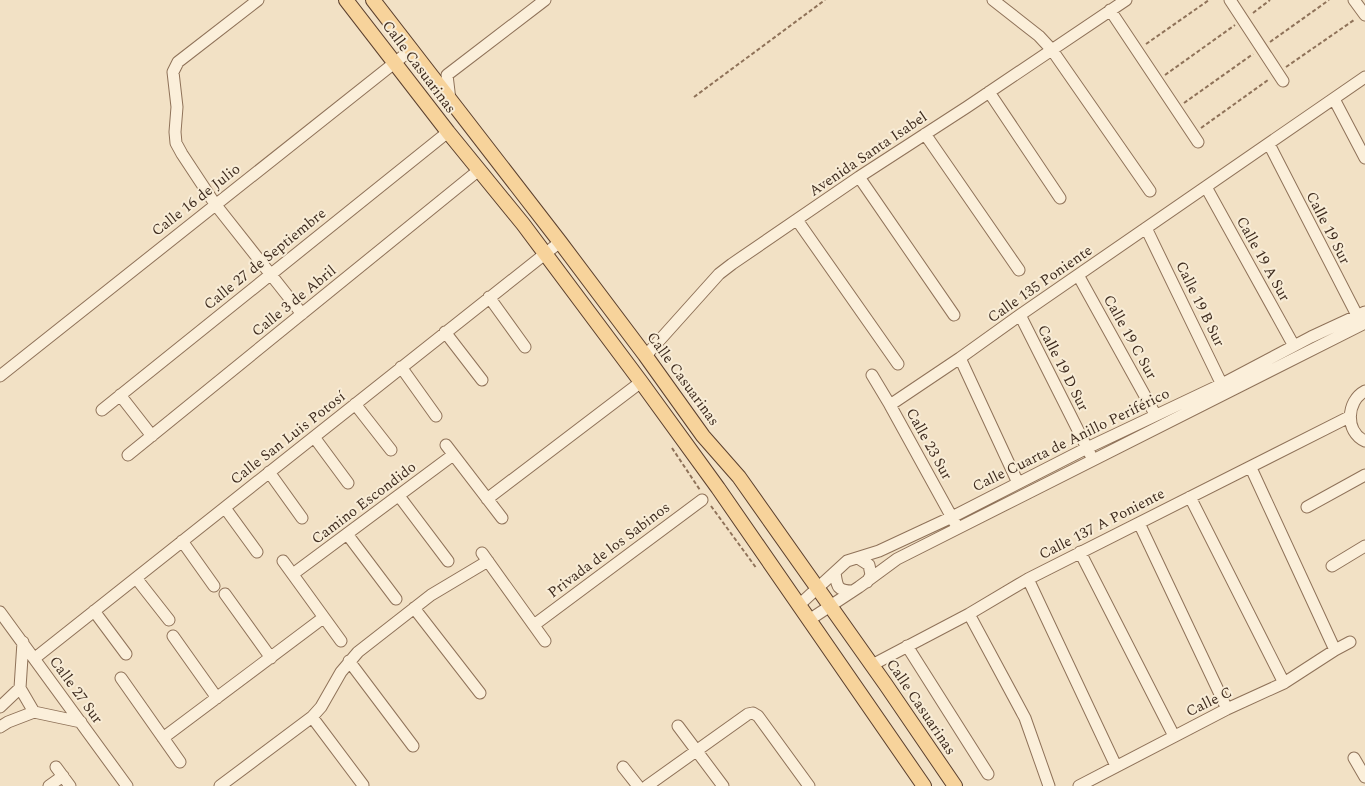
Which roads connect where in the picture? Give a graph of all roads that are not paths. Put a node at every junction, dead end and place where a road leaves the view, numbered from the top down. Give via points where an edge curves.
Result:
1 (258, 0) edge
2 (346, 0) edge
3 (373, 0) edge
4 (545, 0) edge
5 (993, 0) edge
6 (1230, 0) edge
7 (1354, 0) edge
8 (1116, 4) edge
9 (1365, 15) edge
10 (412, 49) junction
11 (1052, 50) junction
12 (395, 62) junction
13 (1365, 77) edge
14 (1283, 81) dead end
15 (989, 92) junction
16 (1334, 99) junction
17 (450, 100) junction
18 (448, 132) junction
19 (924, 134) junction
20 (1198, 142) dead end
21 (1269, 144) junction
22 (1365, 158) edge
23 (479, 170) junction
24 (859, 176) junction
25 (1206, 187) junction
26 (1150, 191) dead end
27 (1060, 198) dead end
28 (215, 204) junction
29 (798, 220) junction
30 (1146, 228) junction
31 (560, 242) junction
32 (544, 253) junction
33 (1019, 270) dead end
34 (270, 275) junction
35 (1078, 275) junction
36 (489, 297) junction
37 (302, 314) junction
38 (954, 315) dead end
39 (1020, 315) junction
40 (1362, 319) edge
41 (445, 332) junction
42 (1294, 346) junction
43 (525, 347) dead end
44 (645, 355) junction
45 (960, 358) junction
46 (898, 364) dead end
47 (401, 367) junction
48 (872, 375) dead end
49 (0, 376) edge
50 (482, 380) dead end
51 (642, 382) junction
52 (1224, 389) junction
53 (1365, 391) edge
54 (120, 395) junction
55 (355, 404) junction
56 (890, 405) junction
57 (102, 410) dead end
58 (1155, 414) junction
59 (436, 416) dead end
60 (1350, 417) junction
61 (152, 436) junction
62 (314, 437) junction
63 (1365, 442) edge
64 (446, 445) dead end
65 (1087, 448) junction
66 (391, 450) dead end
67 (128, 455) dead end
68 (453, 455) junction
69 (1093, 460) junction
70 (1251, 468) junction
71 (269, 472) junction
72 (1365, 475) edge
73 (348, 483) dead end
74 (1018, 483) junction
75 (399, 496) junction
76 (1190, 496) junction
77 (487, 499) junction
78 (702, 500) dead end
79 (1307, 507) dead end
80 (225, 508) junction
81 (952, 517) junction
82 (302, 518) dead end
83 (502, 518) dead end
84 (1139, 522) junction
85 (958, 529) junction
86 (348, 534) junction
87 (182, 541) junction
88 (1365, 546) edge
89 (257, 552) dead end
90 (1080, 552) junction
91 (858, 558) junction
92 (448, 560) dead end
93 (283, 562) dead end
94 (1332, 566) dead end
95 (835, 573) junction
96 (293, 574) junction
97 (136, 578) junction
98 (1028, 579) junction
99 (867, 582) junction
100 (214, 586) dead end
101 (818, 589) junction
102 (852, 591) junction
103 (225, 594) dead end
104 (396, 599) dead end
105 (799, 606) junction
106 (830, 606) junction
107 (414, 608) junction
108 (94, 611) junction
109 (0, 612) edge
110 (969, 614) junction
111 (323, 618) junction
112 (169, 620) dead end
113 (809, 620) junction
114 (534, 625) junction
115 (173, 636) dead end
116 (341, 641) dead end
117 (23, 642) junction
118 (545, 642) dead end
119 (1350, 642) dead end
120 (908, 646) junction
121 (1335, 650) junction
122 (126, 654) dead end
123 (35, 658) junction
124 (270, 658) junction
125 (349, 661) junction
126 (872, 665) junction
127 (121, 678) dead end
128 (1284, 684) junction
129 (20, 688) junction
130 (480, 693) dead end
131 (217, 698) junction
132 (0, 707) edge
133 (1226, 709) junction
134 (34, 712) junction
135 (312, 717) junction
136 (81, 722) junction
137 (678, 726) dead end
138 (0, 727) edge
139 (1174, 736) junction
140 (164, 738) junction
141 (413, 746) dead end
142 (696, 751) junction
143 (1354, 758) dead end
144 (180, 762) dead end
145 (1116, 766) junction
146 (623, 767) dead end
147 (988, 774) dead end
148 (1365, 777) edge
149 (362, 785) edge
150 (49, 786) edge
151 (70, 786) edge
152 (127, 786) edge
153 (220, 786) edge
154 (638, 786) edge
155 (647, 786) edge
156 (722, 786) edge
157 (809, 786) edge
158 (924, 786) edge
159 (955, 786) edge
160 (1049, 786) edge
161 (1079, 786) edge

1 - 28 street via 178,62 173,72 176,143
2 - 12 main road, Calle Casuarinas
3 - 10 main road, Calle Casuarinas
4 - 17 street via 447,75
5 - 11 street
6 - 14 street
7 - 9 street
8 - 11 street, Avenida Santa Isabel
8 - 20 street via 1136,51
10 - 12 street, Calle 16 de Julio
10 - 17 main road, Calle Casuarinas
11 - 15 street, Avenida Santa Isabel
11 - 26 street
12 - 18 main road, Calle Casuarinas
12 - 28 street, Calle 16 de Julio
13 - 16 street, Calle 135 Poniente
15 - 19 street, Avenida Santa Isabel
15 - 27 street
16 - 21 street, Calle 135 Poniente
16 - 22 street
17 - 31 main road, Calle Casuarinas
18 - 23 main road, Calle Casuarinas
18 - 34 street, Calle 27 de Septiembre
19 - 24 street, Avenida Santa Isabel
19 - 33 street
21 - 25 street, Calle 135 Poniente
21 - 40 street, Calle 19 Sur
23 - 32 main road, Calle Casuarinas
23 - 37 street, Calle 3 de Abril
24 - 29 street, Avenida Santa Isabel
24 - 38 street
25 - 30 street, Calle 135 Poniente
25 - 42 street, Calle 19 A Sur
28 - 34 street
28 - 49 street, Calle 16 de Julio
29 - 44 street, Avenida Santa Isabel via 719,274
29 - 46 street
30 - 35 street, Calle 135 Poniente
30 - 52 street, Calle 19 B Sur
31 - 32 street, Calle San Luis Potosí
31 - 44 main road, Calle Casuarinas
32 - 36 street, Calle San Luis Potosí
32 - 51 main road, Calle Casuarinas
34 - 37 street
34 - 54 street, Calle 27 de Septiembre
35 - 39 street, Calle 135 Poniente
35 - 58 street, Calle 19 C Sur
36 - 41 street, Calle San Luis Potosí
36 - 43 street
37 - 61 street, Calle 3 de Abril
39 - 45 street, Calle 135 Poniente
39 - 65 street, Calle 19 D Sur
40 - 42 street, Calle Cuarta de Anillo Periférico
40 - 52 street, Calle Cuarta de Anillo Periférico
41 - 47 street, Calle San Luis Potosí
41 - 50 street
42 - 52 street, Calle Cuarta de Anillo Periférico
44 - 101 main road, Calle Casuarinas via 703,436 739,477
45 - 56 street, Calle 135 Poniente
45 - 74 street
47 - 55 street, Calle San Luis Potosí
47 - 59 street
48 - 56 street, Calle 23 Sur
51 - 77 street
51 - 105 main road, Calle Casuarinas
52 - 58 street, Calle Cuarta de Anillo Periférico
52 - 69 street, Calle Cuarta de Anillo Periférico
53 - 60 street via 1352,404
54 - 57 street, Calle 27 de Septiembre
54 - 61 street
55 - 62 street, Calle San Luis Potosí
55 - 66 street
56 - 81 street, Calle 23 Sur
58 - 65 street, Calle Cuarta de Anillo Periférico
60 - 63 street via 1353,430
60 - 70 street, Calle 137 A Poniente
61 - 67 street, Calle 3 de Abril
62 - 71 street, Calle San Luis Potosí
62 - 73 street
64 - 68 street
65 - 69 street, Calle 19 D Sur
65 - 74 street, Calle Cuarta de Anillo Periférico
68 - 75 street, Camino Escondido
68 - 77 street
69 - 85 street, Calle Cuarta de Anillo Periférico
70 - 76 street, Calle 137 A Poniente
70 - 121 street
71 - 80 street, Calle San Luis Potosí
71 - 82 street
72 - 79 street
74 - 81 street, Calle Cuarta de Anillo Periférico
75 - 86 street, Camino Escondido
75 - 92 street
76 - 84 street, Calle 137 A Poniente
76 - 128 street
77 - 83 street
78 - 114 street, Privada de los Sabinos
80 - 87 street, Calle San Luis Potosí
80 - 89 street
81 - 85 street, Calle 23 Sur
81 - 91 street, Calle Cuarta de Anillo Periférico
84 - 90 street, Calle 137 A Poniente
84 - 133 street
85 - 99 street, Calle Cuarta de Anillo Periférico via 897,559
86 - 96 street, Camino Escondido
86 - 104 street
87 - 97 street, Calle San Luis Potosí
87 - 100 street
88 - 94 street
90 - 98 street, Calle 137 A Poniente
90 - 139 street
91 - 95 street, Calle Cuarta de Anillo Periférico via 848,561
91 - 99 street via 869,565
93 - 96 street
95 - 101 street, Calle Cuarta de Anillo Periférico
95 - 102 street via 840,589
96 - 111 street
97 - 108 street, Calle San Luis Potosí
97 - 112 street
98 - 110 street, Calle 137 A Poniente
98 - 145 street
99 - 102 street, Calle Cuarta de Anillo Periférico
101 - 105 street, Calle Cuarta de Anillo Periférico
101 - 106 main road, Calle Casuarinas
102 - 106 street, Calle Cuarta de Anillo Periférico
103 - 124 street
105 - 113 main road, Calle Casuarinas
106 - 113 street, Calle Cuarta de Anillo Periférico
106 - 126 main road, Calle Casuarinas
107 - 114 street via 485,557
107 - 125 street
107 - 130 street
108 - 122 street
108 - 123 street, Calle San Luis Potosí
109 - 117 street, Calle 27 Sur
110 - 120 street, Calle 137 A Poniente
110 - 160 street via 1025,718
111 - 116 street
111 - 124 street
113 - 158 main road, Calle Casuarinas
114 - 118 street
115 - 131 street
117 - 123 street, Calle 27 Sur
117 - 129 street
119 - 121 street, Calle C
120 - 126 street, Calle 137 A Poniente
120 - 147 street
121 - 128 street, Calle C
123 - 136 street, Calle 27 Sur
124 - 131 street
125 - 135 street
125 - 141 street
126 - 159 main road, Calle Casuarinas
127 - 140 street
128 - 133 street, Calle C
129 - 132 street
129 - 134 street
131 - 140 street
133 - 139 street, Calle C
134 - 136 street
134 - 138 street
135 - 149 street
135 - 153 street
136 - 152 street, Calle 27 Sur
137 - 142 street
139 - 145 street, Calle C
140 - 144 street
142 - 155 street
142 - 156 street
142 - 157 street via 753,713
143 - 148 street
145 - 161 street, Calle C
146 - 154 street
150 - 151 street via 59,771

